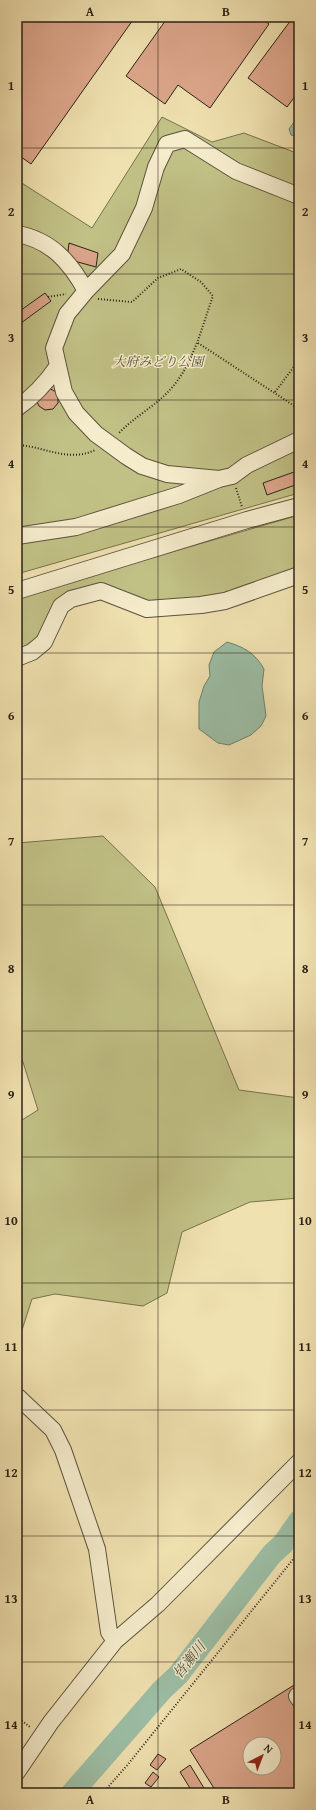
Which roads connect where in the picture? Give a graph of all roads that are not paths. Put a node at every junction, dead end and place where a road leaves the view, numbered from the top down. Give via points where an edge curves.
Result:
1 (299, 196) edge
2 (17, 234) edge
3 (83, 294) junction
4 (57, 367) junction
5 (17, 408) edge
6 (299, 440) edge
7 (225, 477) junction
8 (299, 506) edge
9 (17, 536) edge
10 (299, 575) edge
11 (17, 591) edge
12 (17, 658) edge
13 (17, 1396) edge
14 (299, 1462) edge
15 (114, 1641) junction
16 (17, 1772) edge

1 - 3 street via 236,171 185,139 167,144 156,167 144,208 122,254
2 - 3 street via 46,244 57,252 73,271
3 - 4 street via 67,314 54,348
4 - 5 street via 47,381
4 - 7 street via 64,392 76,413 96,434 126,456 142,466 167,474
6 - 7 street
7 - 9 street via 179,495 76,527
8 - 11 street
10 - 12 street via 225,601 201,605 147,609 101,591 71,599 61,606 44,642 32,652
13 - 15 street via 53,1430 63,1450 97,1549 109,1632
14 - 15 street via 163,1599
15 - 16 street

